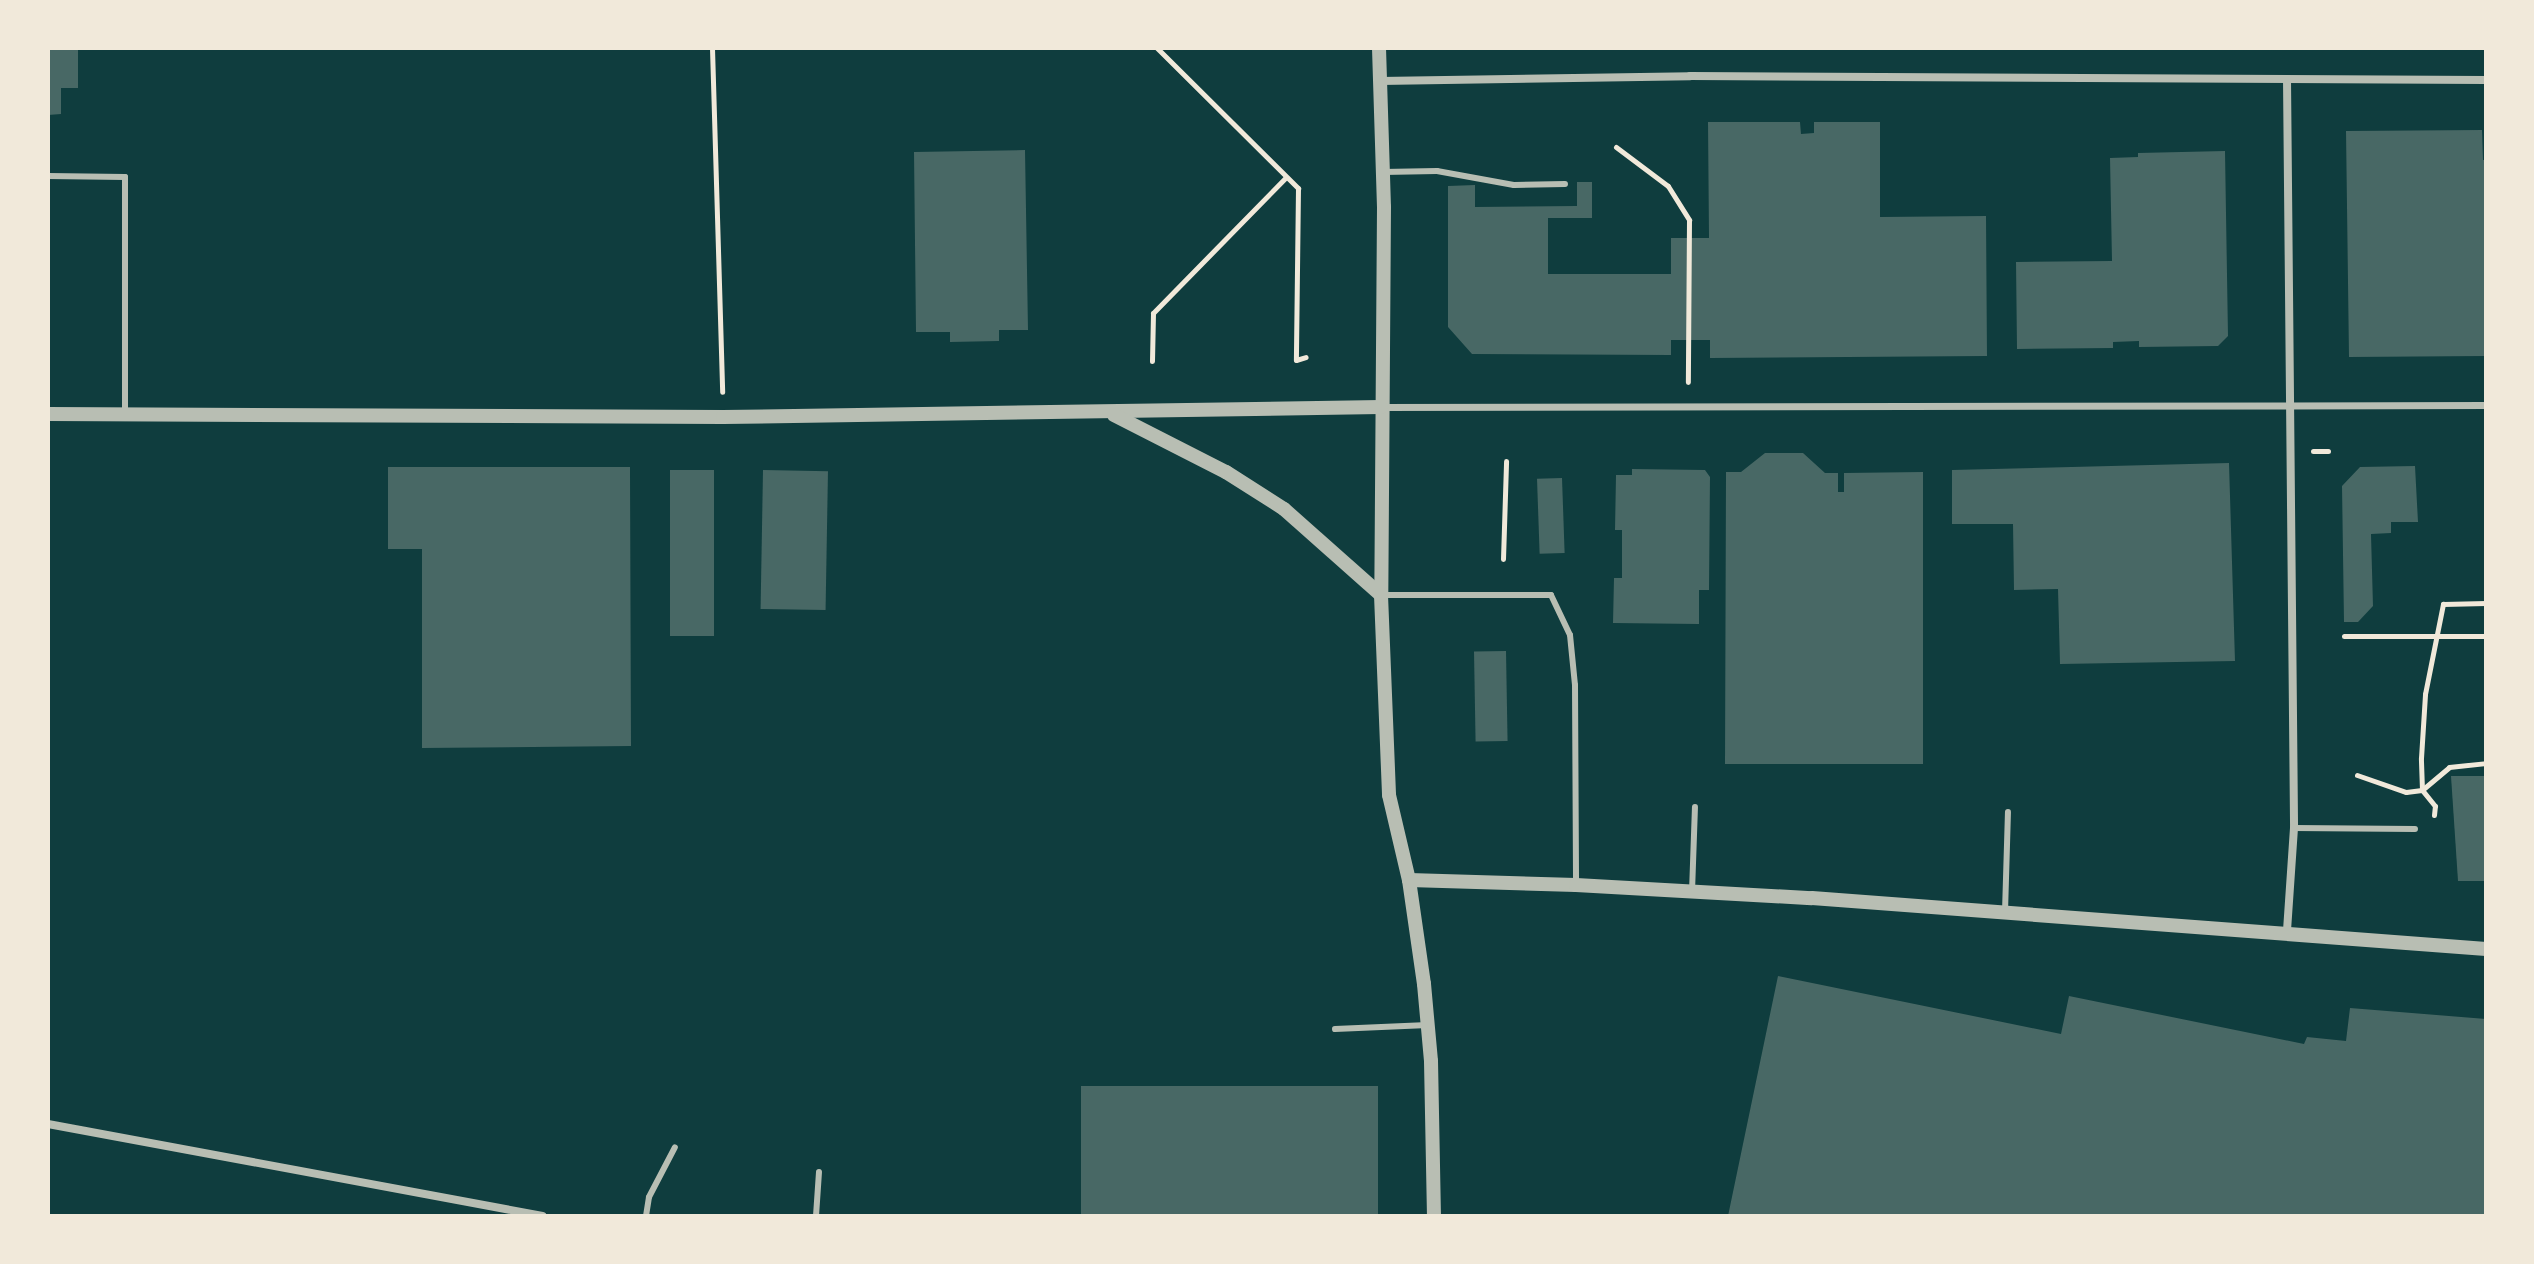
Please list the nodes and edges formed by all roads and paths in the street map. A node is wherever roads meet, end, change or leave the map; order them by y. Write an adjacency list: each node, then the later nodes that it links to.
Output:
1 (712, 48): 21 (path)
2 (1157, 48): 10 (path)
3 (1379, 48): 6 (street)
4 (2287, 79): 5 (street); 6 (street); 17 (street)
5 (2486, 80)
6 (1380, 81): 8 (street)
7 (1616, 147): 16 (path)
8 (1383, 172): 11 (lane); 15 (street)
9 (48, 176): 20 (lane)
10 (1286, 177): 12 (path); 13 (path)
11 (1565, 184)
12 (1306, 357)
13 (1152, 361)
14 (2486, 405): 17 (street)
15 (1381, 407): 16 (street); 18 (street); 24 (street)
16 (1688, 407): 17 (street)
17 (2290, 408): 35 (street)
18 (1110, 413): 21 (street); 24 (street)
19 (48, 414): 20 (street)
20 (125, 414): 21 (street)
21 (723, 417)
22 (1506, 461): 23 (path)
23 (1503, 559)
24 (1381, 595): 37 (street); 38 (lane)
25 (2486, 603): 28 (path)
26 (2344, 636): 28 (path)
27 (2486, 636): 28 (path)
28 (2436, 637): 31 (path)
29 (2486, 763): 31 (path)
30 (2357, 775): 31 (path)
31 (2422, 790): 34 (path)
32 (1695, 807): 39 (lane)
33 (2008, 812): 40 (lane)
34 (2418, 817)
35 (2294, 828): 36 (lane); 41 (street)
36 (2415, 829)
37 (1409, 880): 38 (street); 43 (street)
38 (1576, 885): 39 (street)
39 (1692, 892): 40 (street)
40 (2005, 912): 41 (street)
41 (2287, 932): 42 (street)
42 (2486, 949)
43 (1428, 1025): 44 (lane); 51 (street)
44 (1335, 1029)
45 (48, 1124): 48 (street)
46 (675, 1147): 49 (lane)
47 (819, 1172): 50 (lane)
48 (543, 1216)
49 (646, 1216)
50 (816, 1216)
51 (1434, 1216)

